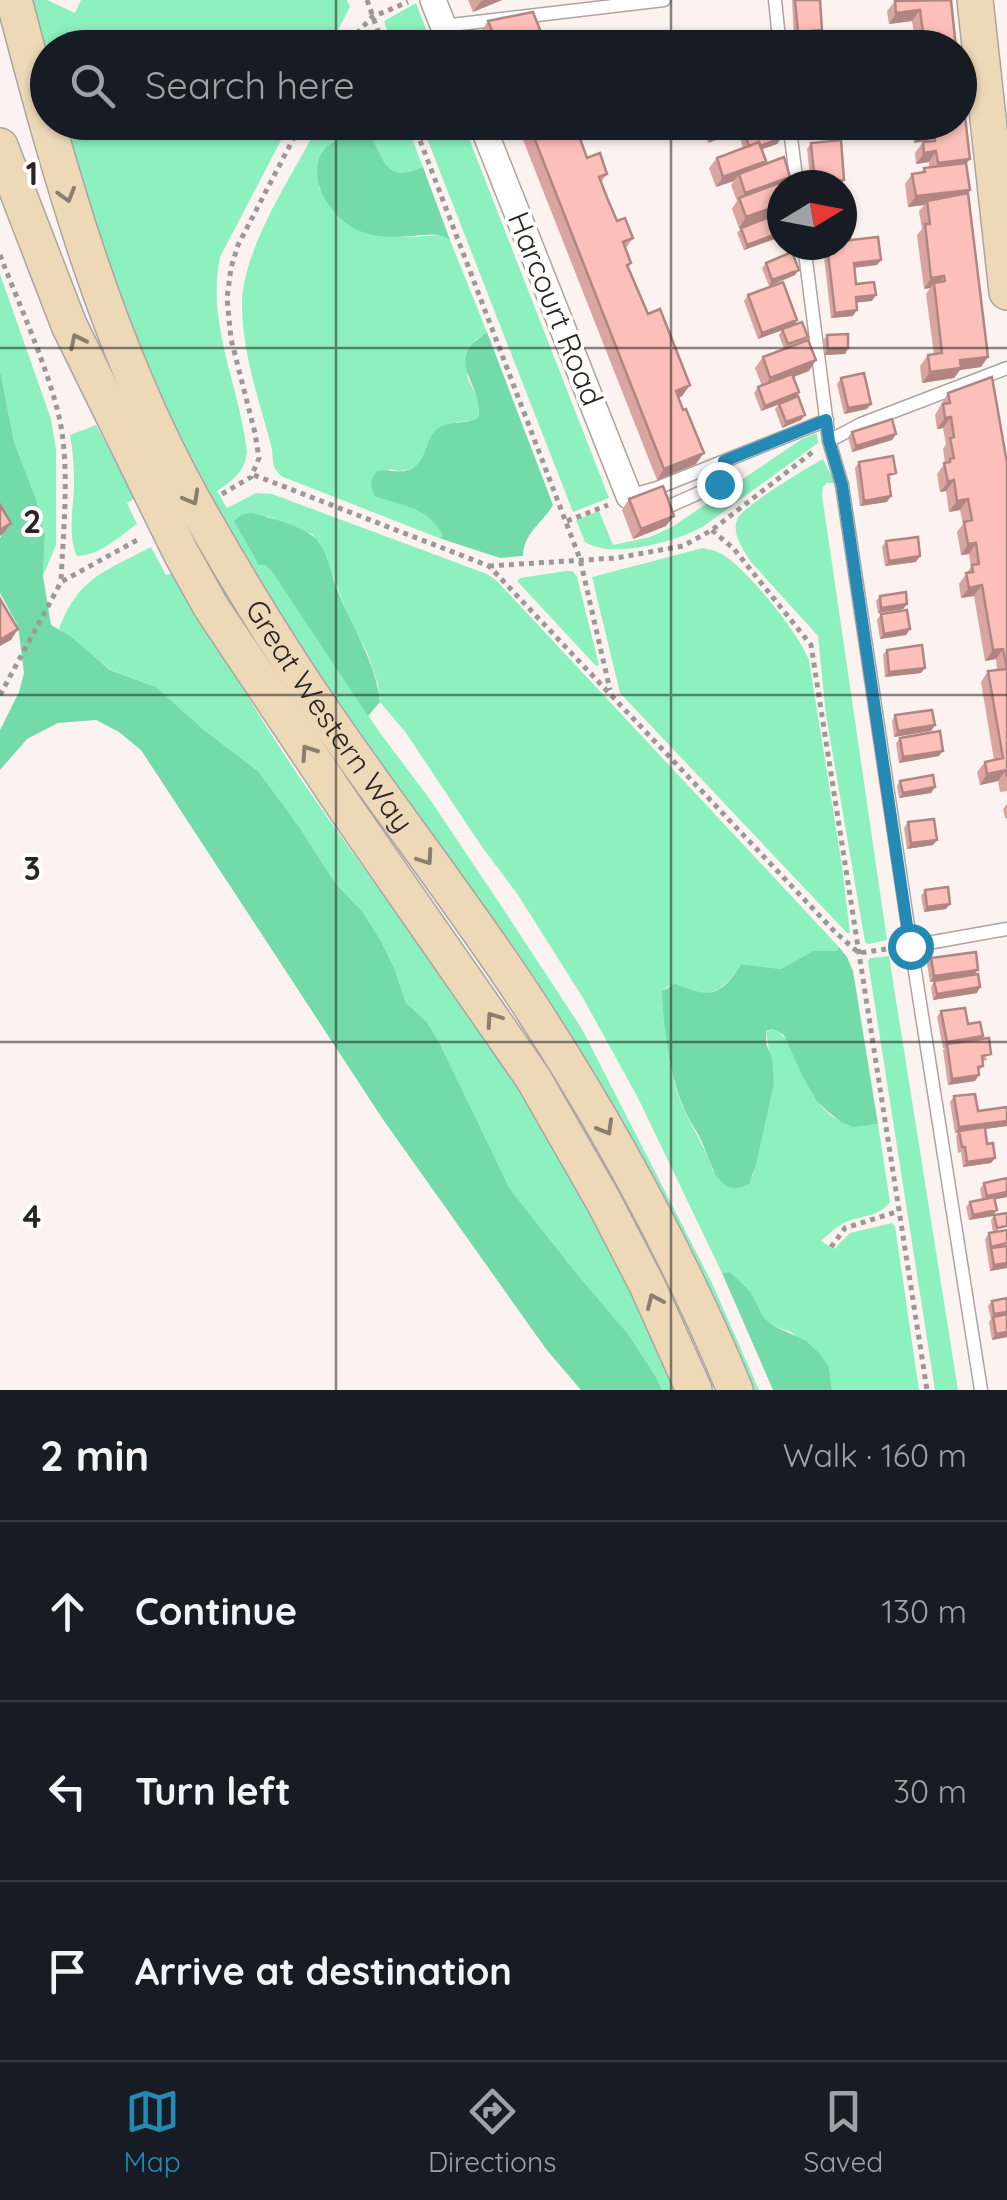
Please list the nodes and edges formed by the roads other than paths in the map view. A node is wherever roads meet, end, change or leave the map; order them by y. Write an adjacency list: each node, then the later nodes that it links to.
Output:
1 (14, 0): 9 (main road, Great Western Way, one-way to 9)
2 (433, 0): 6 (street)
3 (664, 0): 7 (lane)
4 (774, 0): 8 (lane)
5 (975, 0): 16 (main road)
6 (445, 30)
7 (489, 30)
8 (778, 30)
9 (30, 59)
10 (52, 140): 26 (main road, Great Western Way, one-way to 26)
11 (488, 140): 22 (street, Harcourt Road)
12 (791, 140): 14 (lane)
13 (0, 146): 25 (main road, Great Western Way, one-way to 13)
14 (795, 170)
15 (806, 260): 18 (lane)
16 (1007, 292)
17 (1007, 368): 19 (lane)
18 (826, 420): 19 (lane); 20 (lane)
19 (829, 441): 24 (lane)
20 (724, 461): 21 (lane); 21 (lane)
21 (657, 488): 22 (lane)
22 (629, 496)
23 (1007, 929): 24 (lane)
24 (910, 946): 27 (lane)
25 (694, 1390)
26 (735, 1390)
27 (981, 1390)

